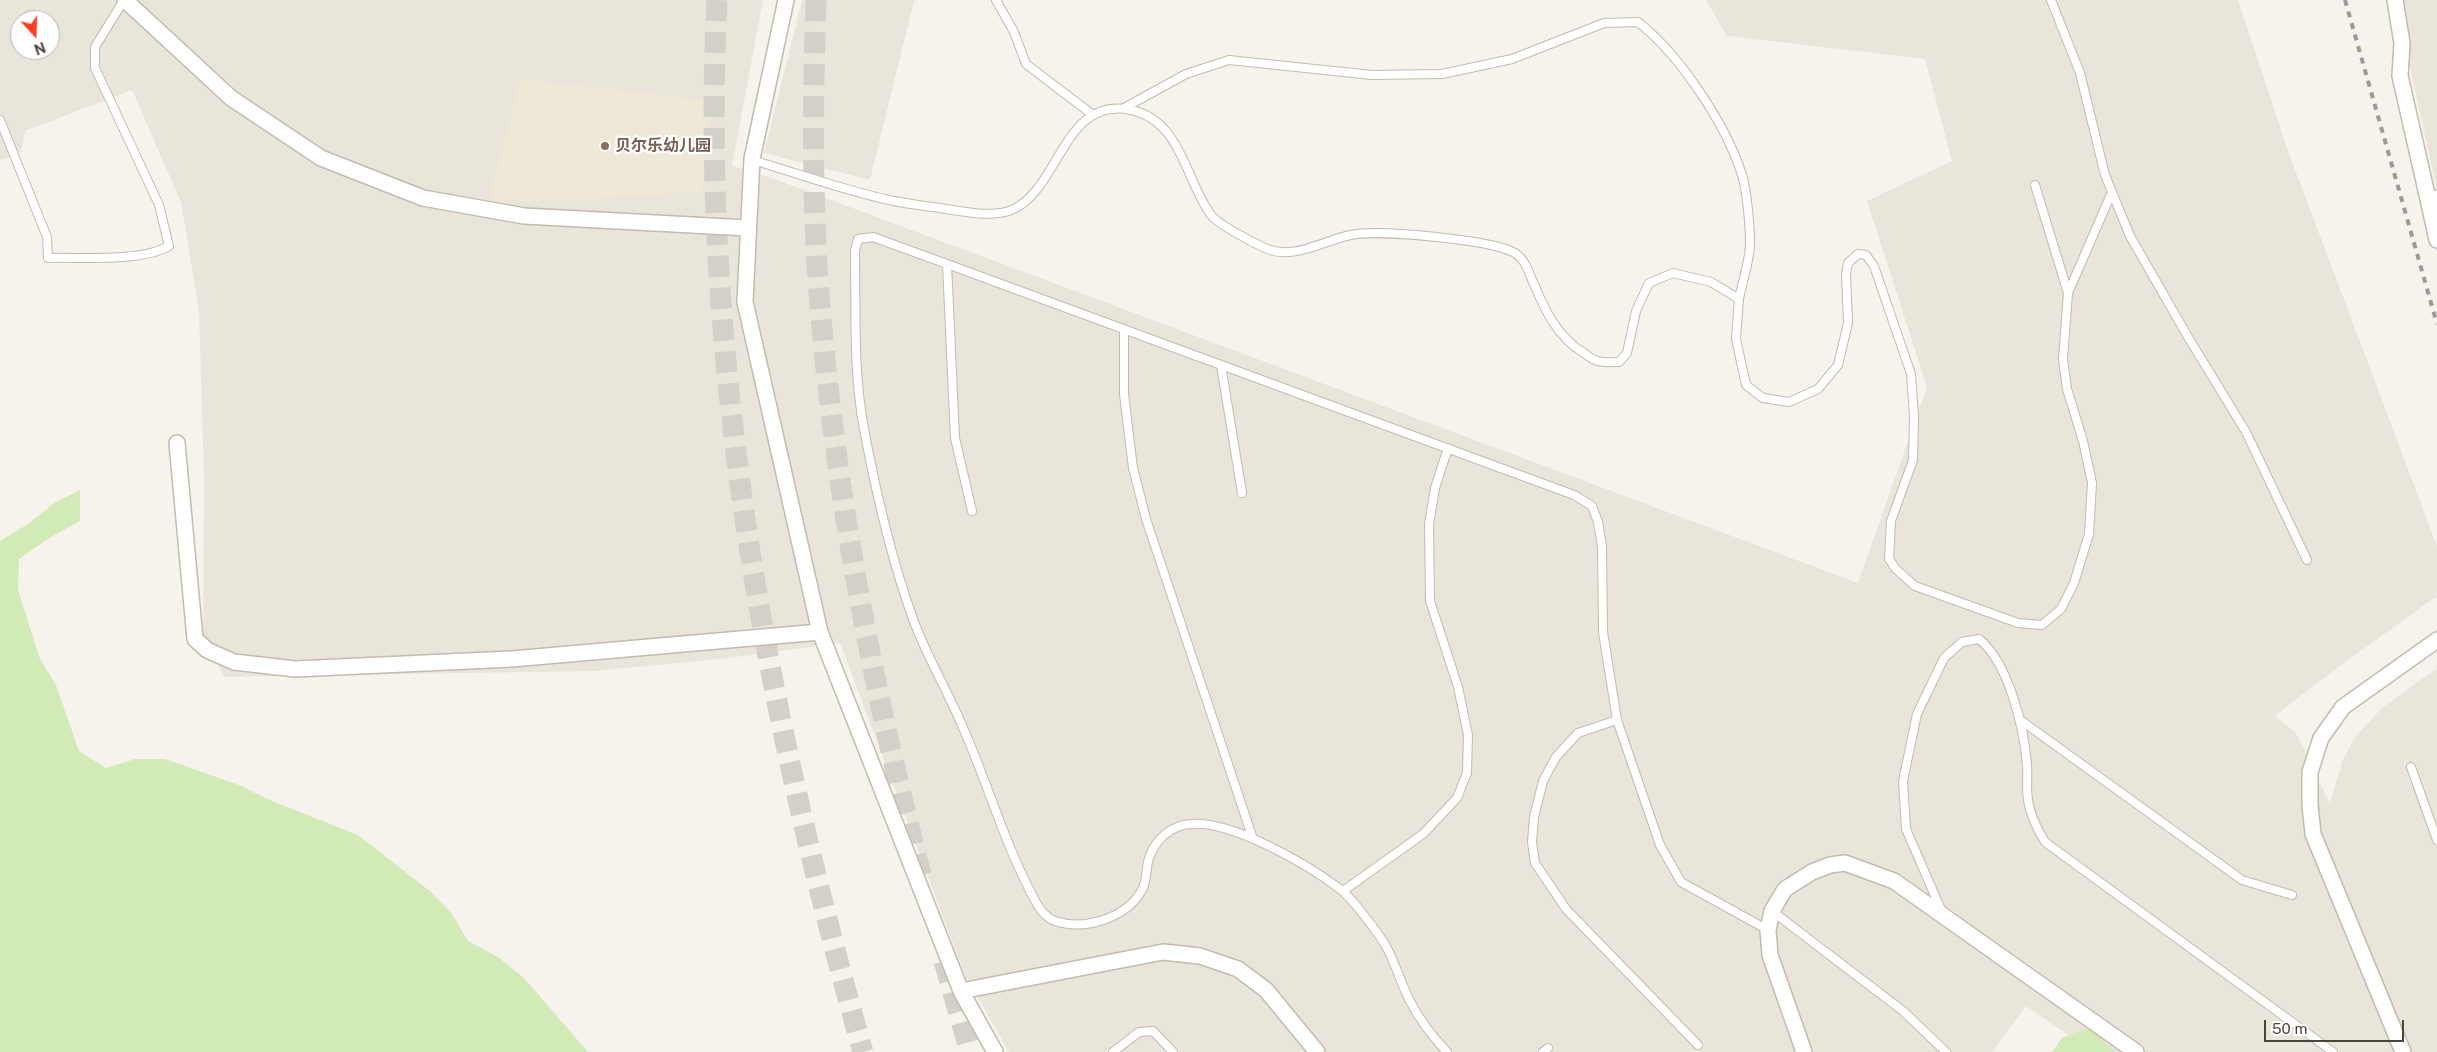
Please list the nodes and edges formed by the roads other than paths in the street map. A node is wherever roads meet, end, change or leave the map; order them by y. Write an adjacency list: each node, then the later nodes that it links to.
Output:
1 (125, 0): 8 (lane); 13 (street)
2 (786, 0): 9 (street)
3 (996, 0): 7 (lane)
4 (2052, 0): 11 (lane)
5 (2395, 0): 12 (street)
6 (1121, 110): 7 (lane); 17 (lane); 17 (lane)
7 (1093, 115): 9 (lane)
8 (0, 120)
9 (752, 160): 13 (street)
10 (2035, 185): 16 (lane)
11 (2112, 192): 16 (lane); 24 (lane)
12 (2432, 199): 14 (street)
13 (748, 228): 25 (street)
14 (2437, 240)
15 (947, 264): 18 (lane); 23 (lane); 30 (lane)
16 (2068, 293): 17 (lane)
17 (1739, 299)
18 (1124, 330): 19 (lane); 30 (lane)
19 (1222, 365): 21 (lane); 22 (lane)
20 (177, 443): 25 (street)
21 (1448, 448): 28 (lane); 32 (lane)
22 (1242, 493)
23 (972, 511)
24 (2307, 560)
25 (820, 632): 37 (street)
26 (2437, 640): 48 (street)
27 (2019, 719): 33 (lane); 35 (lane); 47 (lane)
28 (1617, 720): 36 (lane); 38 (lane)
29 (2411, 767): 31 (lane)
30 (1253, 839): 32 (lane)
31 (2437, 840)
32 (1343, 891): 43 (lane)
33 (2292, 896)
34 (1772, 911): 35 (street); 36 (street); 45 (lane)
35 (1944, 916): 46 (street)
36 (1768, 930): 44 (street)
37 (961, 991): 39 (street); 42 (street)
38 (1698, 1045)
39 (995, 1052)
40 (1113, 1052): 41 (lane)
41 (1173, 1052)
42 (1317, 1052)
43 (1447, 1052)
44 (1804, 1052)
45 (1946, 1052)
46 (2136, 1052)
47 (2333, 1052)
48 (2402, 1052)

